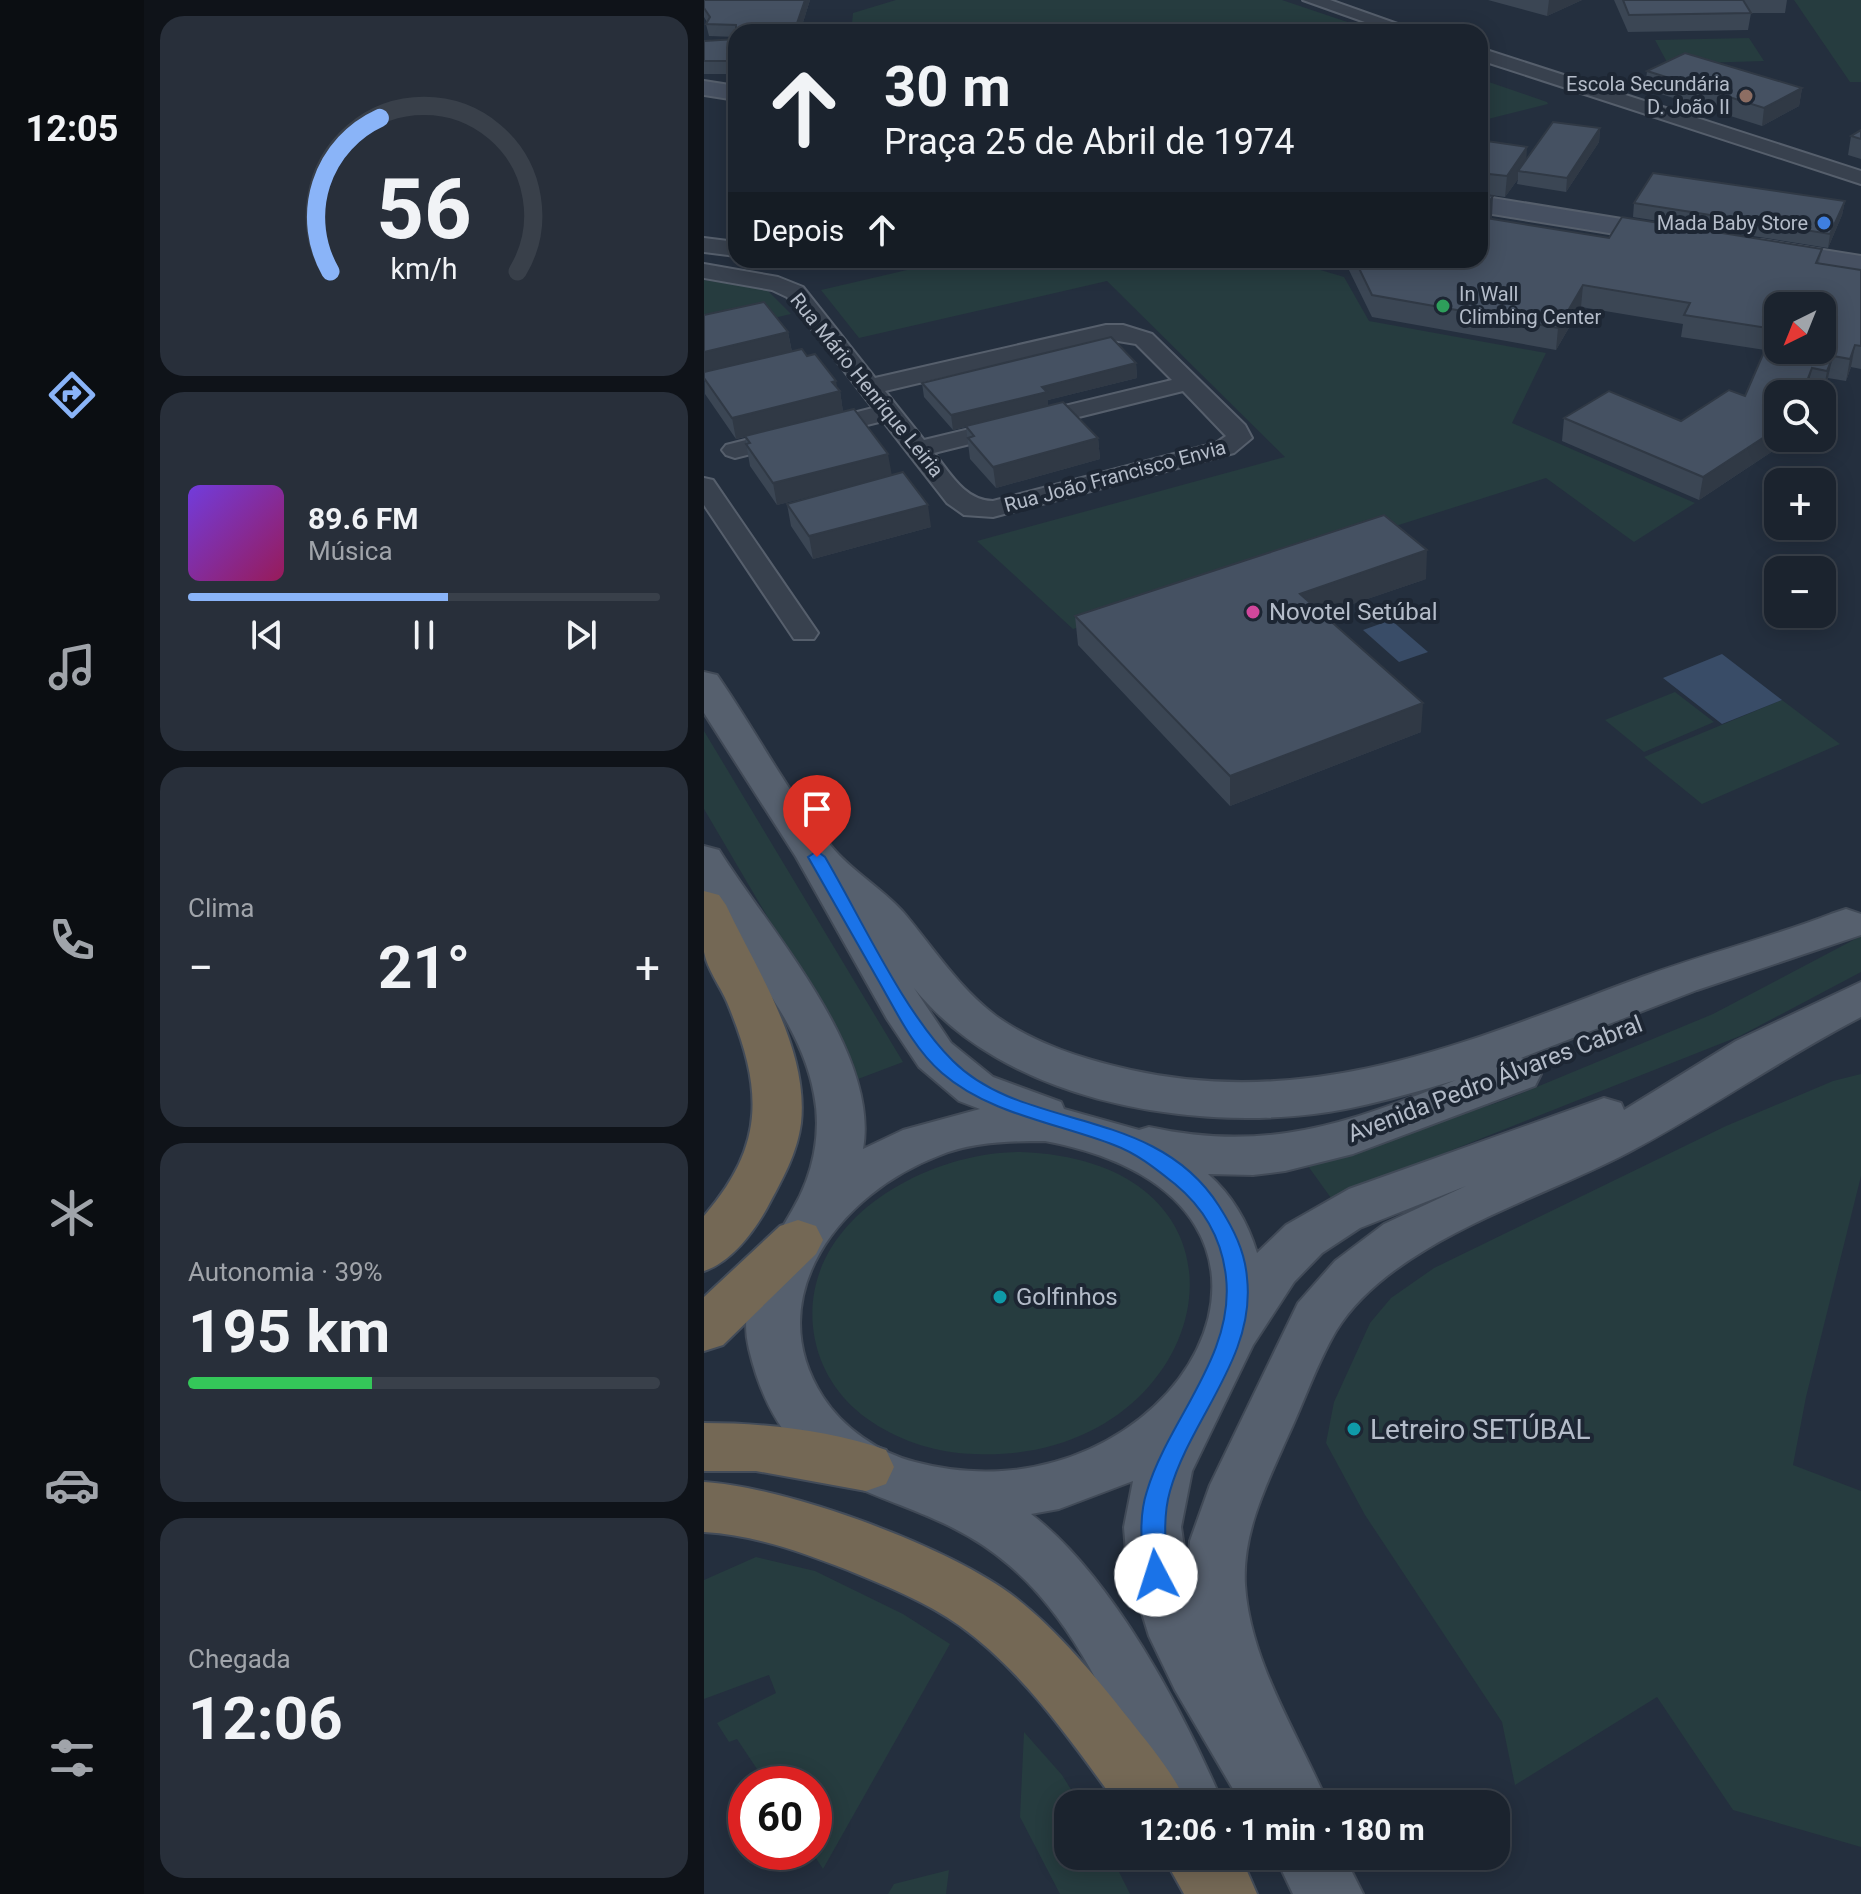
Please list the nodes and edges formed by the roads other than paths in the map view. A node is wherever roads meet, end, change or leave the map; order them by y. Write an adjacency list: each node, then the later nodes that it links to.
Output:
1 (1312, 0): 2 (street)
2 (1366, 17): 3 (street); 4 (street)
3 (1382, 24)
4 (1387, 24)
5 (1488, 59): 9 (street)
6 (1488, 74): 10 (street)
7 (705, 89): 8 (main road)
8 (728, 92)
9 (1861, 178)
10 (1861, 194)
11 (1488, 205): 12 (main road)
12 (1708, 241)
13 (704, 245): 15 (street)
14 (1738, 245): 16 (main road)
15 (728, 248)
16 (1861, 265)
17 (722, 268): 18 (street, Rua Mário Henrique Leiria)
18 (841, 352): 19 (street); 21 (street, Rua Mário Henrique Leiria)
19 (811, 359)
20 (1188, 383): 21 (street, Rua João Francisco Envia); 23 (street); 28 (street, Rua João Francisco Envia)
21 (870, 387): 22 (street, Rua Mário Henrique Leiria)
22 (888, 412): 23 (street, Rua Mário Henrique Leiria); 24 (street)
23 (918, 449): 25 (street, Rua Mário Henrique Leiria)
24 (735, 450)
25 (938, 475): 26 (street); 28 (street, Rua Mário Henrique Leiria)
26 (910, 482)
27 (704, 486): 29 (street)
28 (956, 497)
29 (804, 633)
30 (704, 683): 31 (main road)
31 (817, 857): 33 (main road); 36 (main road)
32 (705, 883): 37 (main road); 38 (highway)
33 (1853, 919): 36 (main road, Avenida Pedro Álvares Cabral)
34 (1861, 998): 35 (main road)
35 (1780, 1039): 40 (main road); 48 (main road)
36 (1100, 1133): 37 (main road); 40 (main road)
37 (804, 1231): 39 (highway); 42 (main road)
38 (704, 1251)
39 (704, 1330)
40 (1216, 1372): 43 (main road); 47 (main road)
41 (704, 1447): 42 (highway)
42 (866, 1467): 43 (main road)
43 (928, 1489): 46 (main road)
44 (704, 1507): 45 (highway)
45 (1144, 1790)
46 (1184, 1790)
47 (1268, 1790)
48 (1290, 1790)
49 (1206, 1870): 53 (highway)
50 (1227, 1870): 54 (main road)
51 (1317, 1870): 55 (main road)
52 (1324, 1870): 55 (main road)
53 (1224, 1894)
54 (1240, 1894)
55 (1333, 1894)

